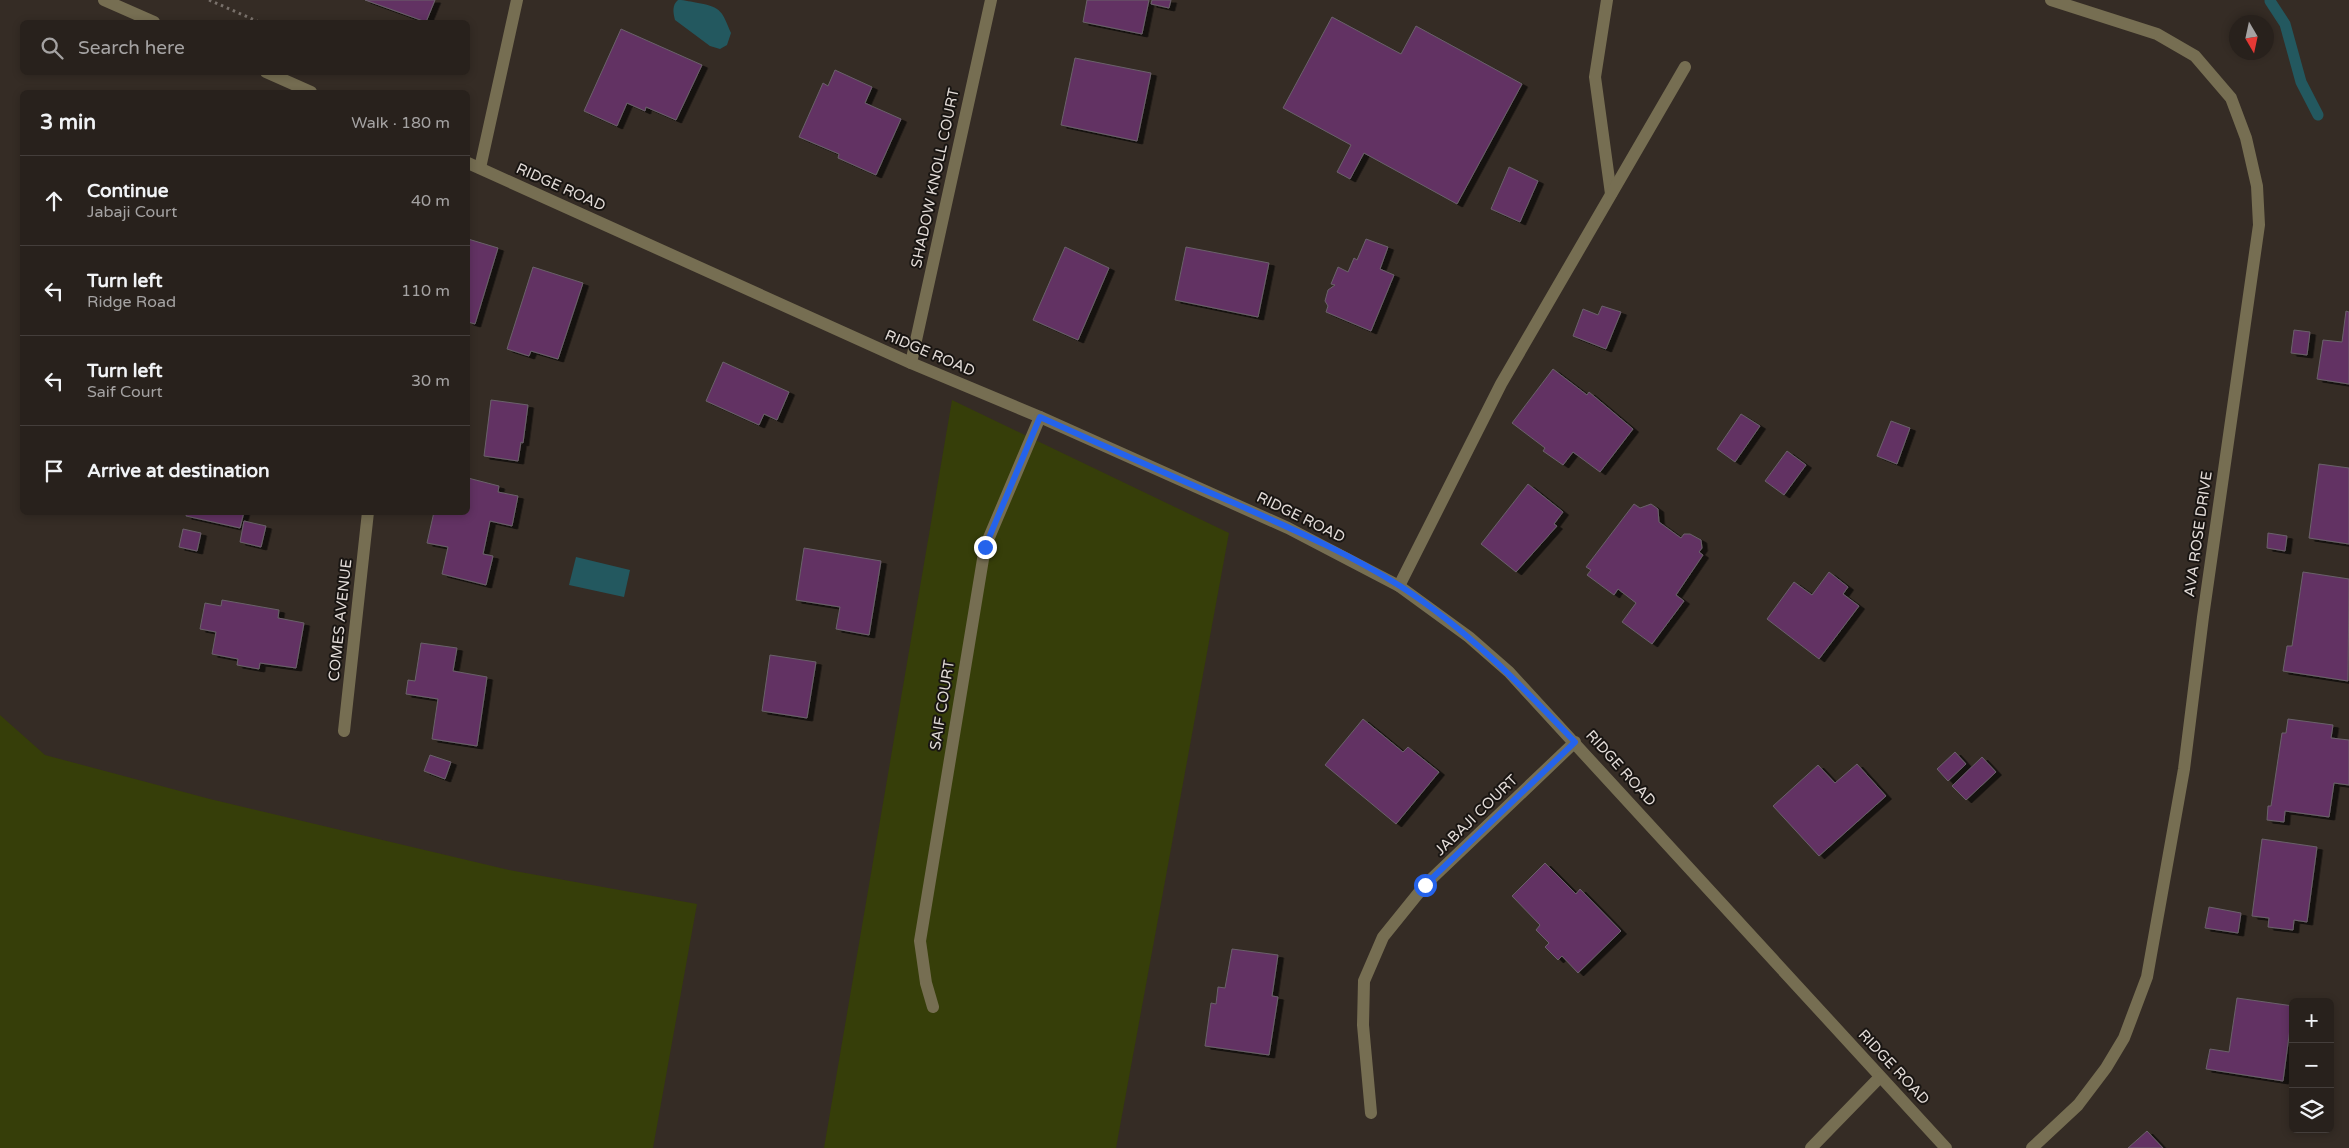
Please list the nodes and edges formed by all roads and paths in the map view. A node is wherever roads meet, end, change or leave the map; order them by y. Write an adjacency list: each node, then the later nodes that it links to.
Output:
1 (104, 0): 7 (street)
2 (208, 0): 8 (path)
3 (517, 0): 13 (street)
4 (991, 0): 15 (street, SHADOW KNOLL COURT)
5 (1607, 0): 14 (street)
6 (2051, 0): 26 (street, AVA ROSE DRIVE)
7 (149, 20)
8 (254, 20)
9 (1685, 67): 14 (street)
10 (273, 75): 11 (street)
11 (306, 90)
12 (470, 164): 13 (street, RIDGE ROAD)
13 (480, 168): 15 (street, RIDGE ROAD)
14 (1611, 194): 18 (street)
15 (911, 363): 16 (street, RIDGE ROAD)
16 (1040, 417): 18 (street, RIDGE ROAD); 21 (street, SAIF COURT)
17 (368, 515): 19 (street, COMES AVENUE)
18 (1399, 586): 20 (street, RIDGE ROAD)
19 (344, 731)
20 (1575, 742): 22 (street, RIDGE ROAD); 23 (street, JABAJI COURT)
21 (934, 1007)
22 (1880, 1077): 24 (street); 25 (street, RIDGE ROAD)
23 (1370, 1113)
24 (1812, 1148)
25 (1946, 1148)
26 (2032, 1148)

